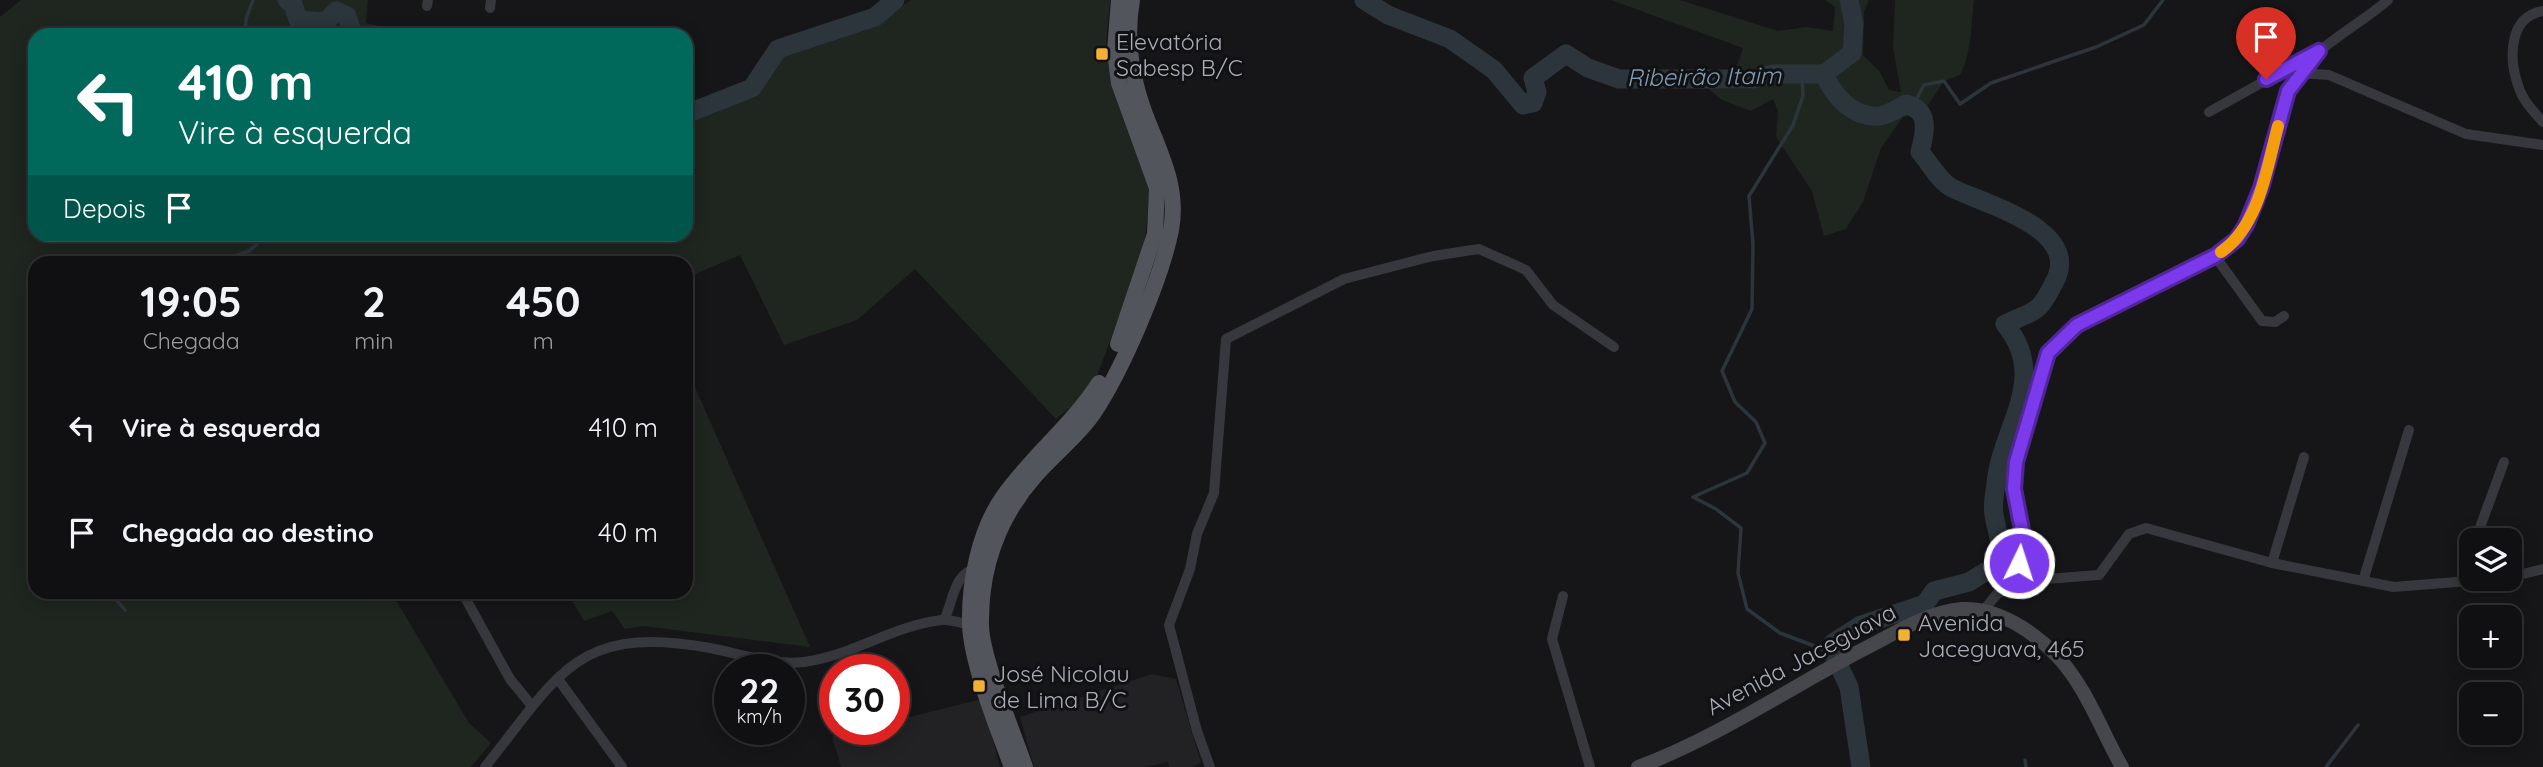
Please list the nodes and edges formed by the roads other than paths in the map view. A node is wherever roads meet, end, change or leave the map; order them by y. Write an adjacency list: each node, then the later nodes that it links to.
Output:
1 (1119, 0): 18 (main road)
2 (1132, 0): 18 (main road)
3 (2388, 0): 5 (street)
4 (2543, 11): 8 (street)
5 (2319, 51): 6 (street); 7 (street)
6 (2299, 73): 9 (street); 10 (street)
7 (2209, 112)
8 (2543, 122)
9 (2543, 145)
10 (2215, 256): 11 (street); 23 (street)
11 (2284, 316)
12 (1614, 347): 35 (street)
13 (2409, 430): 21 (street)
14 (2304, 457): 17 (street)
15 (2504, 462): 16 (street)
16 (2480, 528)
17 (2272, 563): 21 (street); 23 (street)
18 (982, 567): 27 (street); 28 (main road)
19 (2543, 569): 20 (street)
20 (2522, 574)
21 (2363, 581): 22 (street)
22 (2459, 582)
23 (1996, 594): 26 (street)
24 (1563, 596): 36 (street)
25 (465, 599): 30 (street)
26 (1984, 610): 37 (main road, Avenida Jaceguava); 38 (main road, Avenida Jaceguava)
27 (944, 620): 28 (street); 29 (street)
28 (976, 626): 33 (main road); 34 (main road)
29 (558, 679): 30 (street); 32 (street)
30 (532, 706): 31 (street)
31 (485, 767)
32 (622, 767)
33 (1012, 767)
34 (1025, 767)
35 (1210, 767)
36 (1590, 767)
37 (1638, 767)
38 (2122, 767)

